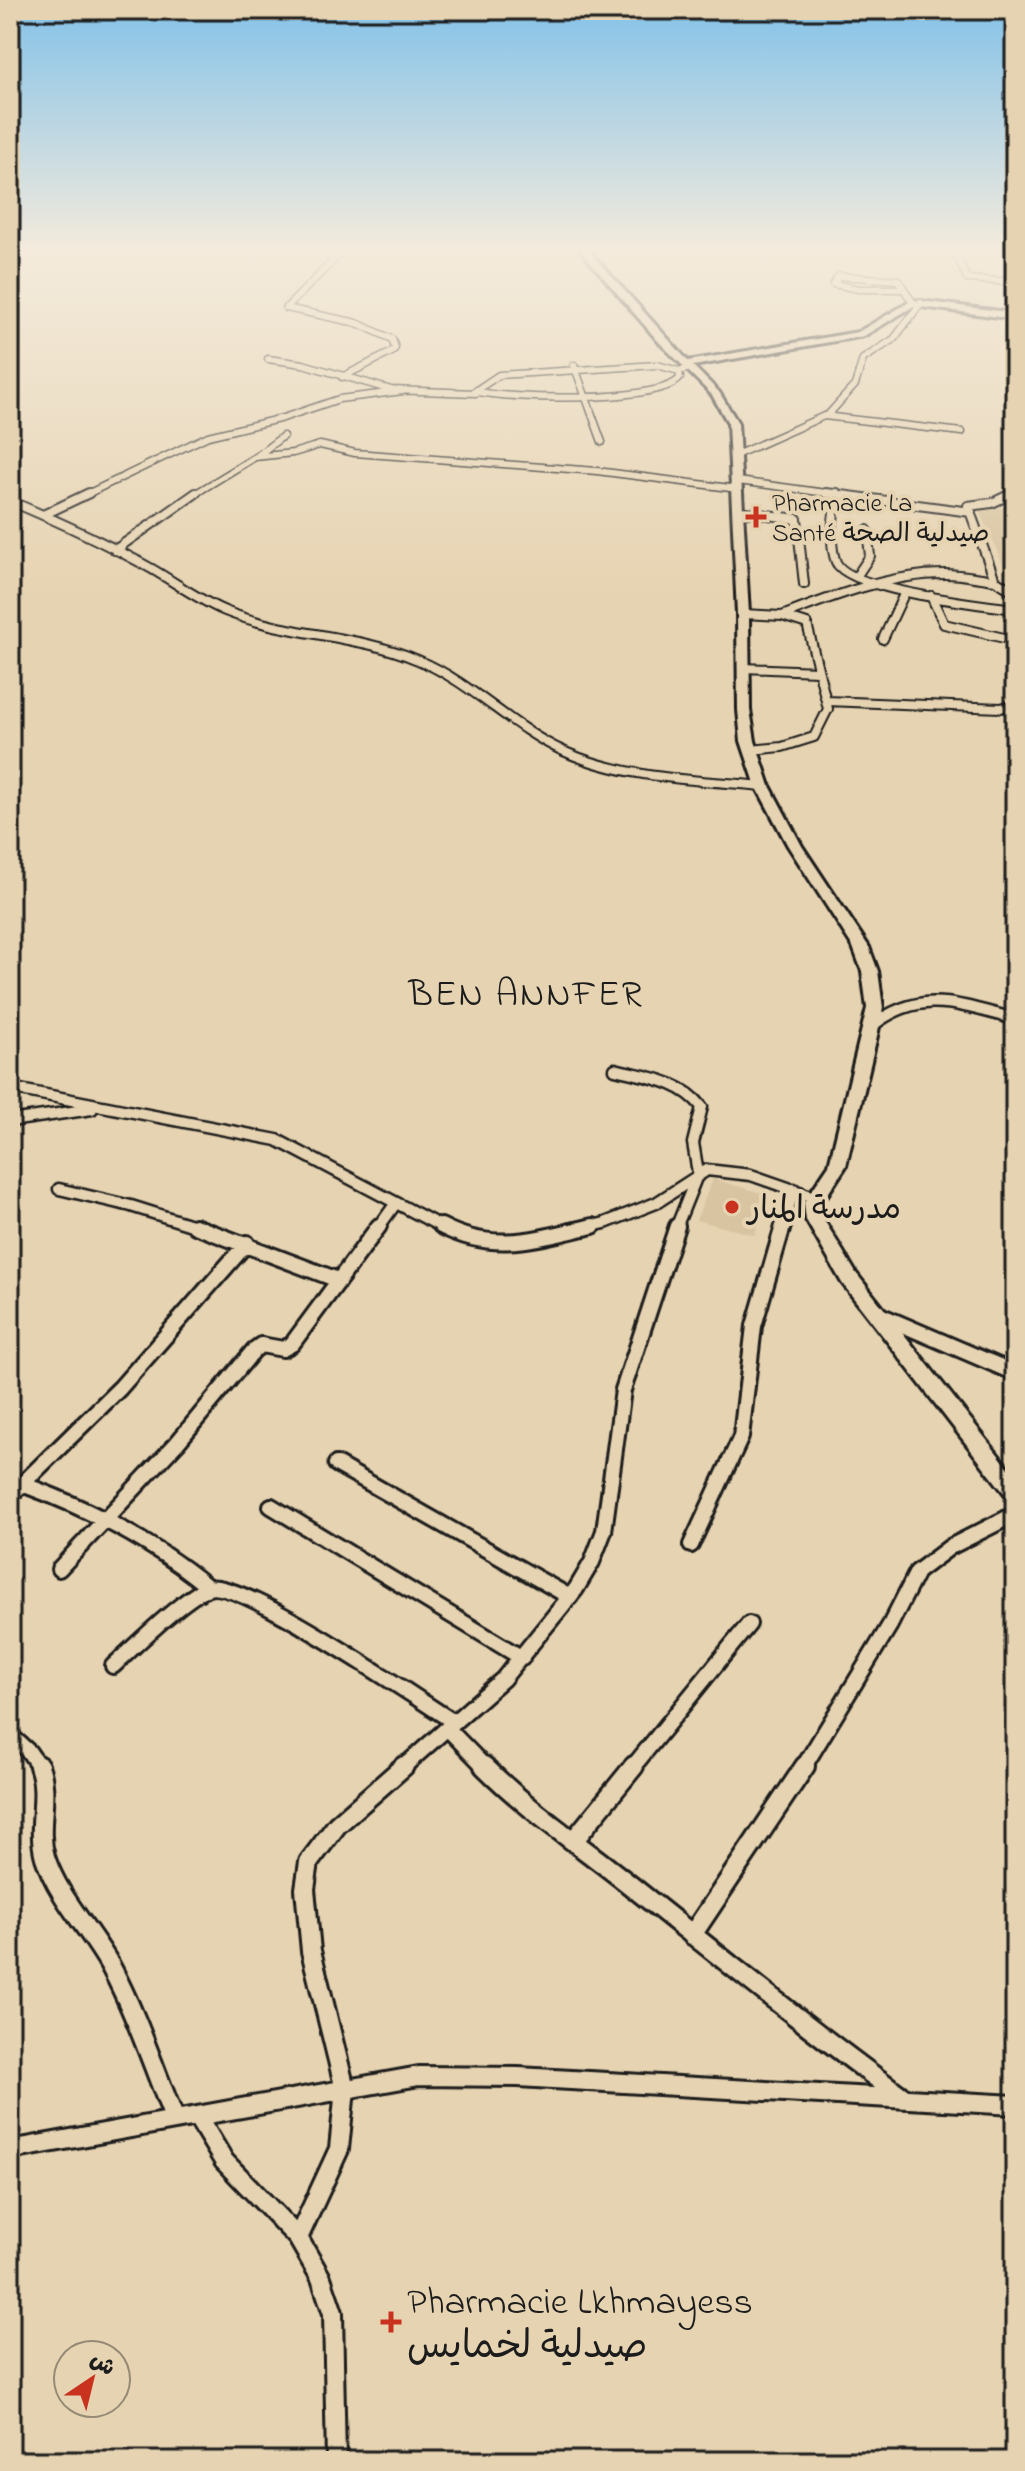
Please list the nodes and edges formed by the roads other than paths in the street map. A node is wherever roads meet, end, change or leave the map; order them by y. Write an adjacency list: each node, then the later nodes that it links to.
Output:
1 (307, 365): 10 (street)
2 (365, 365): 10 (street)
3 (652, 365): 8 (street)
4 (664, 365): 9 (street)
5 (683, 365): 9 (street)
6 (699, 365): 9 (street)
7 (861, 365): 14 (street)
8 (576, 368): 12 (street); 13 (street)
9 (685, 368): 13 (street); 18 (street)
10 (342, 377): 11 (street)
11 (403, 391): 12 (street); 26 (street)
12 (476, 393): 13 (street)
13 (586, 396): 17 (street)
14 (827, 416): 15 (street); 18 (street)
15 (962, 432)
16 (283, 436): 19 (street)
17 (602, 442)
18 (736, 455): 20 (street)
19 (257, 456): 20 (street); 28 (street)
20 (738, 485): 22 (street); 24 (street)
21 (1015, 492): 25 (street)
22 (837, 493): 25 (street); 29 (street)
23 (10, 501): 26 (street)
24 (738, 511): 31 (street); 37 (street)
25 (971, 512): 30 (street)
26 (43, 515): 28 (street)
27 (867, 530): 29 (street)
28 (115, 550): 48 (street)
29 (856, 577): 32 (street)
30 (995, 580): 32 (street); 34 (street)
31 (804, 584)
32 (880, 584): 33 (street); 38 (street)
33 (905, 592): 35 (street); 40 (street)
34 (1015, 592)
35 (931, 596): 36 (street); 39 (street)
36 (1015, 609)
37 (743, 614): 38 (street); 41 (street)
38 (782, 616): 42 (street)
39 (1004, 638)
40 (883, 639)
41 (744, 668): 42 (street); 47 (street)
42 (817, 671): 45 (street)
43 (1015, 686): 44 (street)
44 (1015, 694)
45 (827, 701): 46 (street); 47 (street)
46 (1015, 704)
47 (751, 750): 48 (street)
48 (763, 786): 50 (street)
49 (1015, 1019): 50 (street)
50 (871, 1027): 58 (street)
51 (615, 1069): 55 (street)
52 (10, 1088): 53 (street)
53 (103, 1107): 54 (street); 59 (street)
54 (10, 1121)
55 (698, 1173): 57 (street); 59 (street); 74 (street)
56 (59, 1189): 60 (street)
57 (794, 1189): 58 (street); 71 (street)
58 (814, 1197): 62 (street)
59 (396, 1203): 61 (street)
60 (247, 1243): 61 (street); 65 (street)
61 (338, 1280): 70 (street)
62 (875, 1313): 63 (street); 66 (street)
63 (1015, 1373)
64 (336, 1464): 74 (street)
65 (22, 1484): 67 (street); 70 (street)
66 (1015, 1492)
67 (10, 1496)
68 (271, 1506): 76 (street)
69 (1015, 1514): 81 (street)
70 (106, 1520): 72 (street); 73 (street)
71 (691, 1545)
72 (59, 1569)
73 (209, 1588): 77 (street); 78 (street)
74 (570, 1597): 76 (street)
75 (749, 1624): 80 (street)
76 (522, 1658): 78 (street)
77 (113, 1666)
78 (450, 1725): 80 (street); 82 (street)
79 (10, 1735): 86 (street)
80 (574, 1840): 81 (street)
81 (692, 1935): 83 (street)
82 (345, 2089): 83 (street); 85 (street); 88 (street)
83 (906, 2099): 84 (street)
84 (1015, 2105)
85 (197, 2116): 86 (street); 88 (street)
86 (175, 2120): 87 (street)
87 (10, 2150)
88 (298, 2238): 89 (street)
89 (336, 2461)

